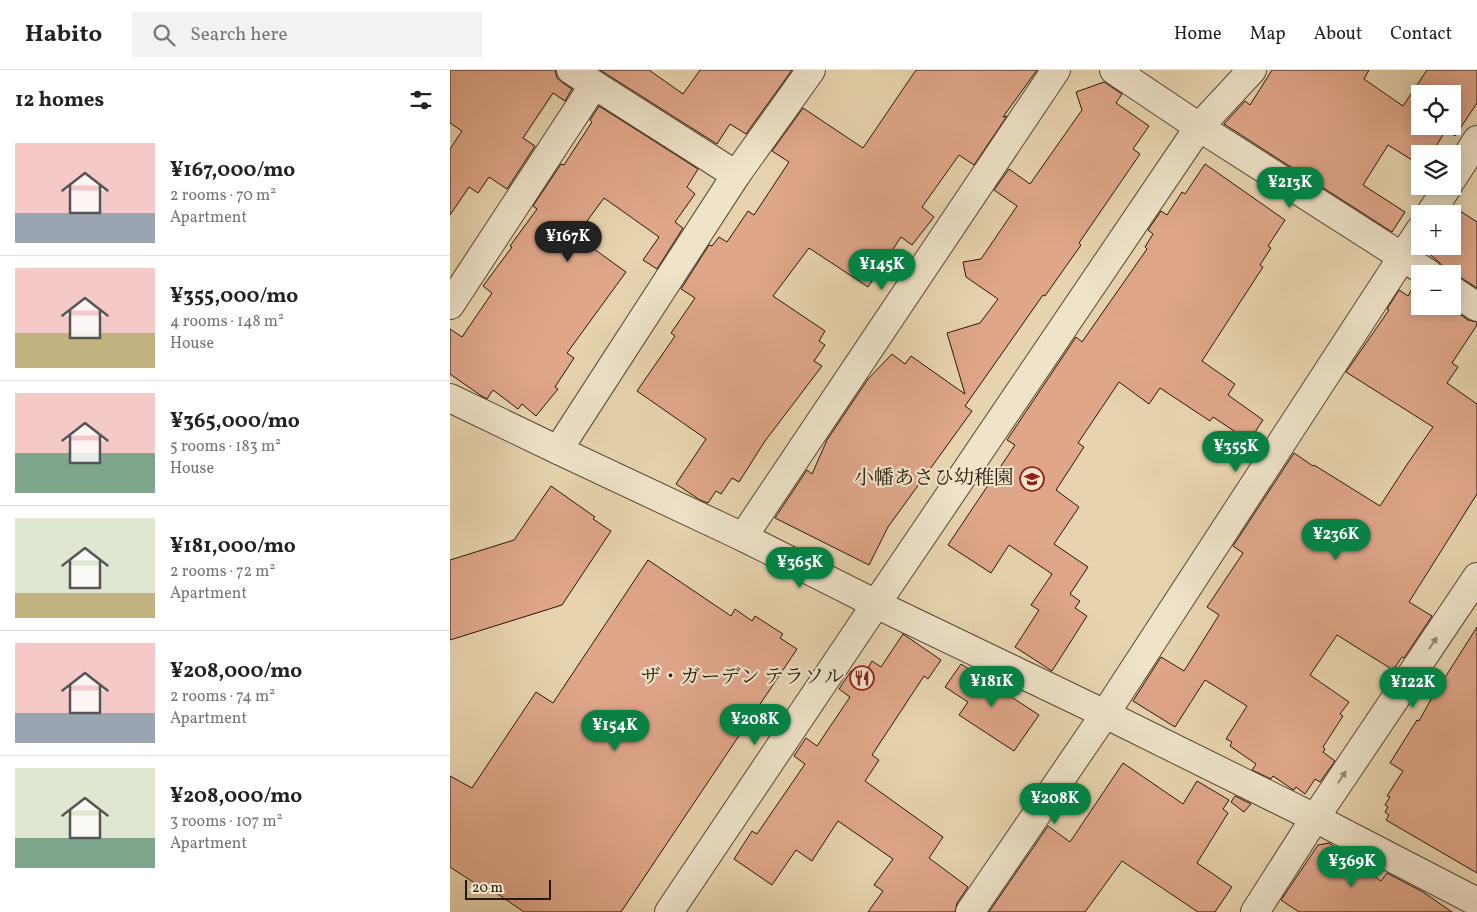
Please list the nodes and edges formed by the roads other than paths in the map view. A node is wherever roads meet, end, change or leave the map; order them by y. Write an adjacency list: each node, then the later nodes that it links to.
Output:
1 (571, 70): 6 (street)
2 (811, 70): 10 (street)
3 (1056, 70): 19 (street)
4 (1114, 70): 7 (street)
5 (1252, 70): 7 (street)
6 (594, 85): 10 (street); 15 (street)
7 (1199, 126): 12 (street); 21 (street)
8 (1477, 140): 9 (street)
9 (1461, 165)
10 (736, 175): 18 (street)
11 (1411, 244): 12 (street)
12 (1403, 256): 13 (street); 22 (street)
13 (1416, 265)
14 (1461, 296): 16 (street)
15 (450, 305)
16 (1477, 307)
17 (450, 398): 18 (street)
18 (558, 450): 19 (street)
19 (742, 537): 21 (street)
20 (1477, 577): 23 (street, one-way to 20)
21 (876, 604): 22 (street); 25 (street)
22 (1105, 714): 23 (street); 26 (street)
23 (1315, 818): 24 (street); 27 (street)
24 (1477, 902)
25 (669, 912)
26 (970, 912)
27 (1255, 912)

